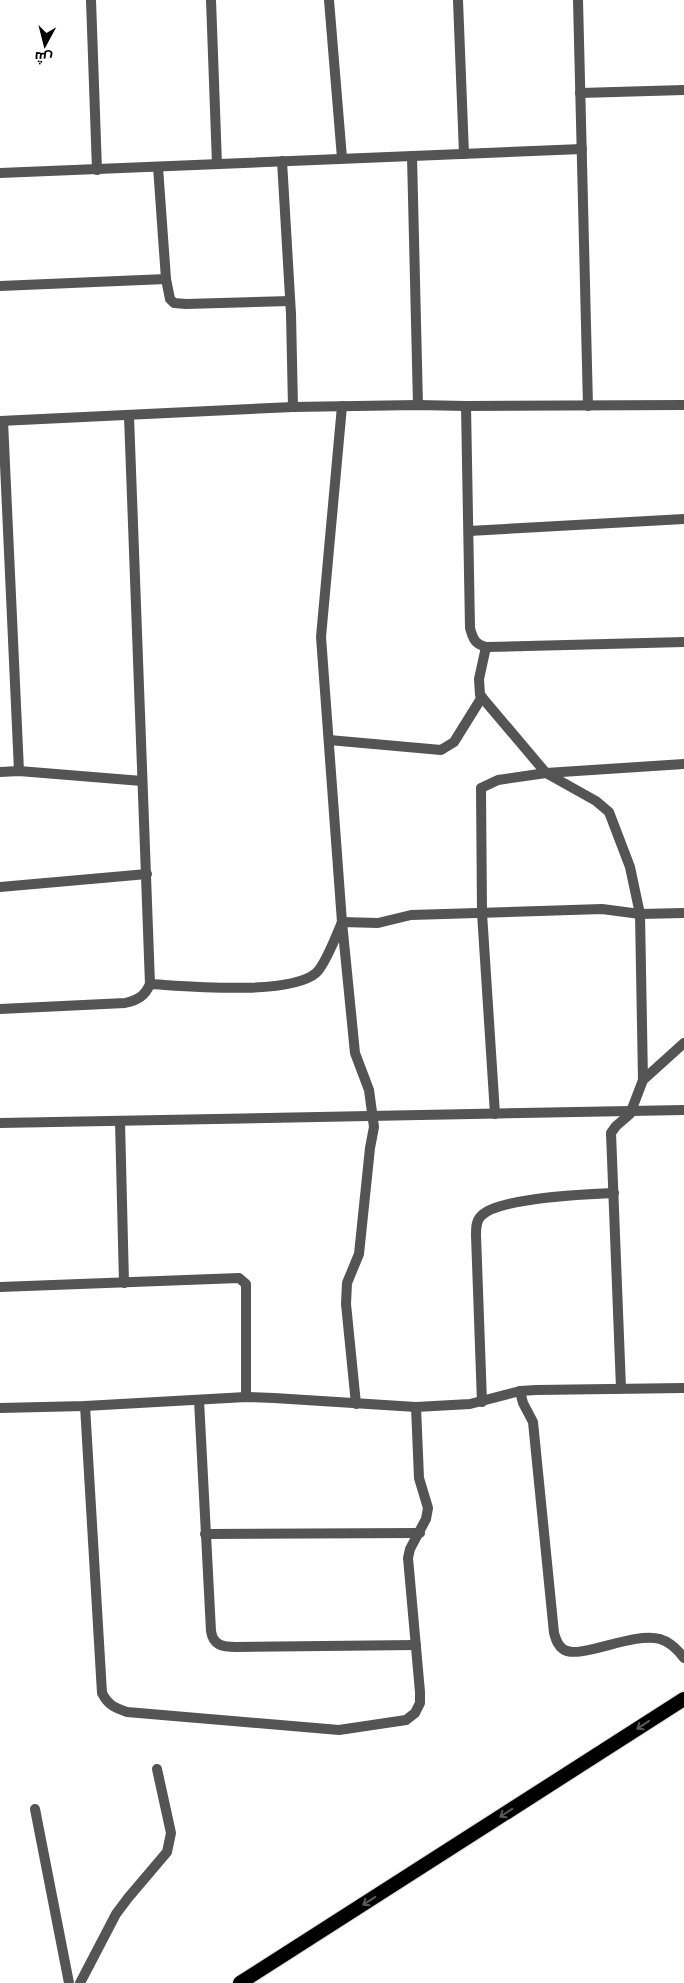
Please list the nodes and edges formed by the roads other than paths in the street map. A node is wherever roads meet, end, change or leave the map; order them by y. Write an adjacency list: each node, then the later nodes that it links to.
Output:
1 (91, 0): 15 (street)
2 (211, 0): 13 (street)
3 (329, 0): 11 (street)
4 (458, 0): 9 (street)
5 (578, 0): 7 (street)
6 (684, 90): 7 (street)
7 (580, 93): 8 (street)
8 (582, 148): 9 (street); 24 (street)
9 (464, 154): 10 (street)
10 (412, 156): 11 (street); 20 (street)
11 (342, 158): 12 (street)
12 (282, 161): 13 (street); 19 (street)
13 (217, 164): 14 (street)
14 (158, 166): 15 (street); 17 (street)
15 (98, 170): 16 (street)
16 (0, 173)
17 (166, 279): 18 (street); 19 (street)
18 (0, 286)
19 (290, 301): 25 (street)
20 (418, 405): 22 (street); 23 (street)
21 (684, 405): 24 (street)
22 (342, 406): 25 (street); 33 (street)
23 (466, 406): 24 (street); 29 (street)
24 (588, 406)
25 (293, 407): 26 (street)
26 (129, 416): 27 (street); 38 (street)
27 (2, 421): 35 (street)
28 (684, 520): 29 (street)
29 (469, 531): 31 (street)
30 (684, 642): 31 (street)
31 (486, 647): 32 (street)
32 (482, 697): 33 (street); 37 (street)
33 (329, 740): 44 (street)
34 (684, 764): 37 (street)
35 (19, 771): 36 (street); 38 (street)
36 (0, 772)
37 (546, 773): 41 (street); 43 (street)
38 (142, 781): 39 (street)
39 (147, 874): 40 (street); 45 (street)
40 (0, 887)
41 (482, 913): 43 (street); 44 (street); 51 (street)
42 (684, 913): 43 (street)
43 (640, 914): 48 (street)
44 (342, 922): 45 (street); 52 (street)
45 (150, 984): 46 (street)
46 (0, 1009)
47 (684, 1043): 48 (street)
48 (642, 1080): 49 (street)
49 (633, 1110): 50 (street); 51 (street); 55 (street)
50 (684, 1110)
51 (495, 1114): 52 (street)
52 (373, 1117): 53 (street); 64 (street)
53 (120, 1121): 54 (street); 56 (street)
54 (0, 1123)
55 (614, 1193): 58 (street); 63 (street)
56 (124, 1282): 57 (street); 61 (street)
57 (0, 1287)
58 (621, 1388): 59 (street); 60 (street)
59 (684, 1388)
60 (520, 1391): 63 (street); 71 (street)
61 (246, 1397): 62 (street); 64 (street)
62 (199, 1400): 65 (street); 69 (street)
63 (482, 1402): 66 (street)
64 (356, 1404): 66 (street)
65 (85, 1406): 67 (street); 70 (street)
66 (416, 1407): 68 (street)
67 (0, 1408)
68 (420, 1533): 69 (street); 70 (street)
69 (205, 1534): 70 (street)
70 (416, 1645)
71 (684, 1658)
72 (684, 1699): 77 (highway, one-way to 77)
73 (157, 1769): 76 (street)
74 (35, 1809): 75 (street)
75 (69, 1983)
76 (80, 1983)
77 (240, 1983)

